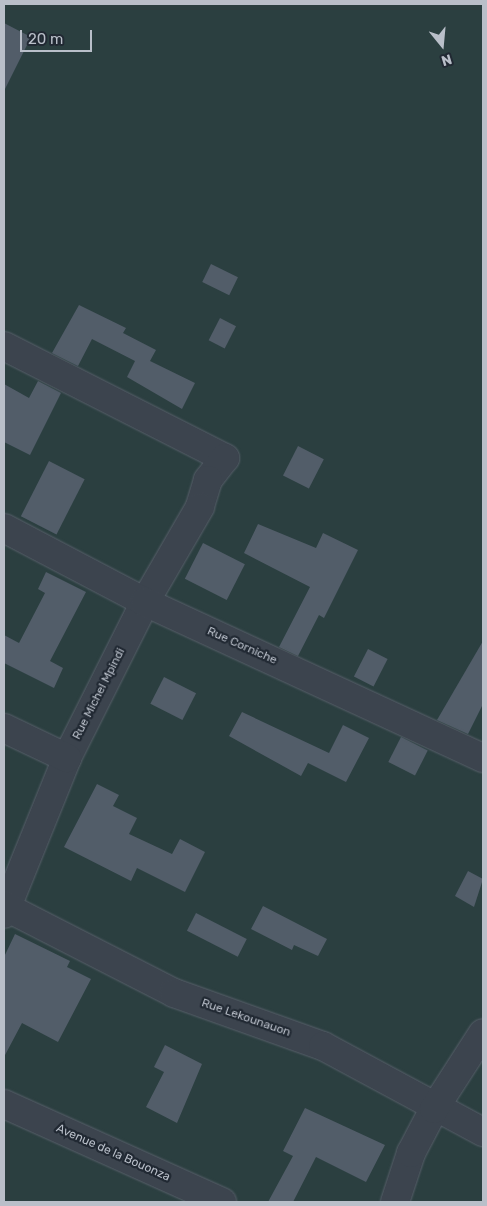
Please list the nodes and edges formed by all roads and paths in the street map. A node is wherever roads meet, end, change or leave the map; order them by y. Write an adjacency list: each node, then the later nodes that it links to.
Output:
1 (4, 346): 3 (street, Rue Michel Mpindi)
2 (4, 528): 3 (street, Rue Corniche)
3 (145, 602): 5 (street, Rue Michel Mpindi); 6 (street, Rue Corniche)
4 (4, 728): 5 (street)
5 (67, 758): 7 (street, Rue Michel Mpindi)
6 (483, 758)
7 (4, 910): 10 (street, Rue Lekounauon)
8 (483, 1034): 10 (street)
9 (4, 1104): 12 (street, Avenue de la Bouonza)
10 (434, 1109): 11 (street, Rue Lekounauon); 13 (street)
11 (483, 1132)
12 (222, 1202)
13 (395, 1202)

